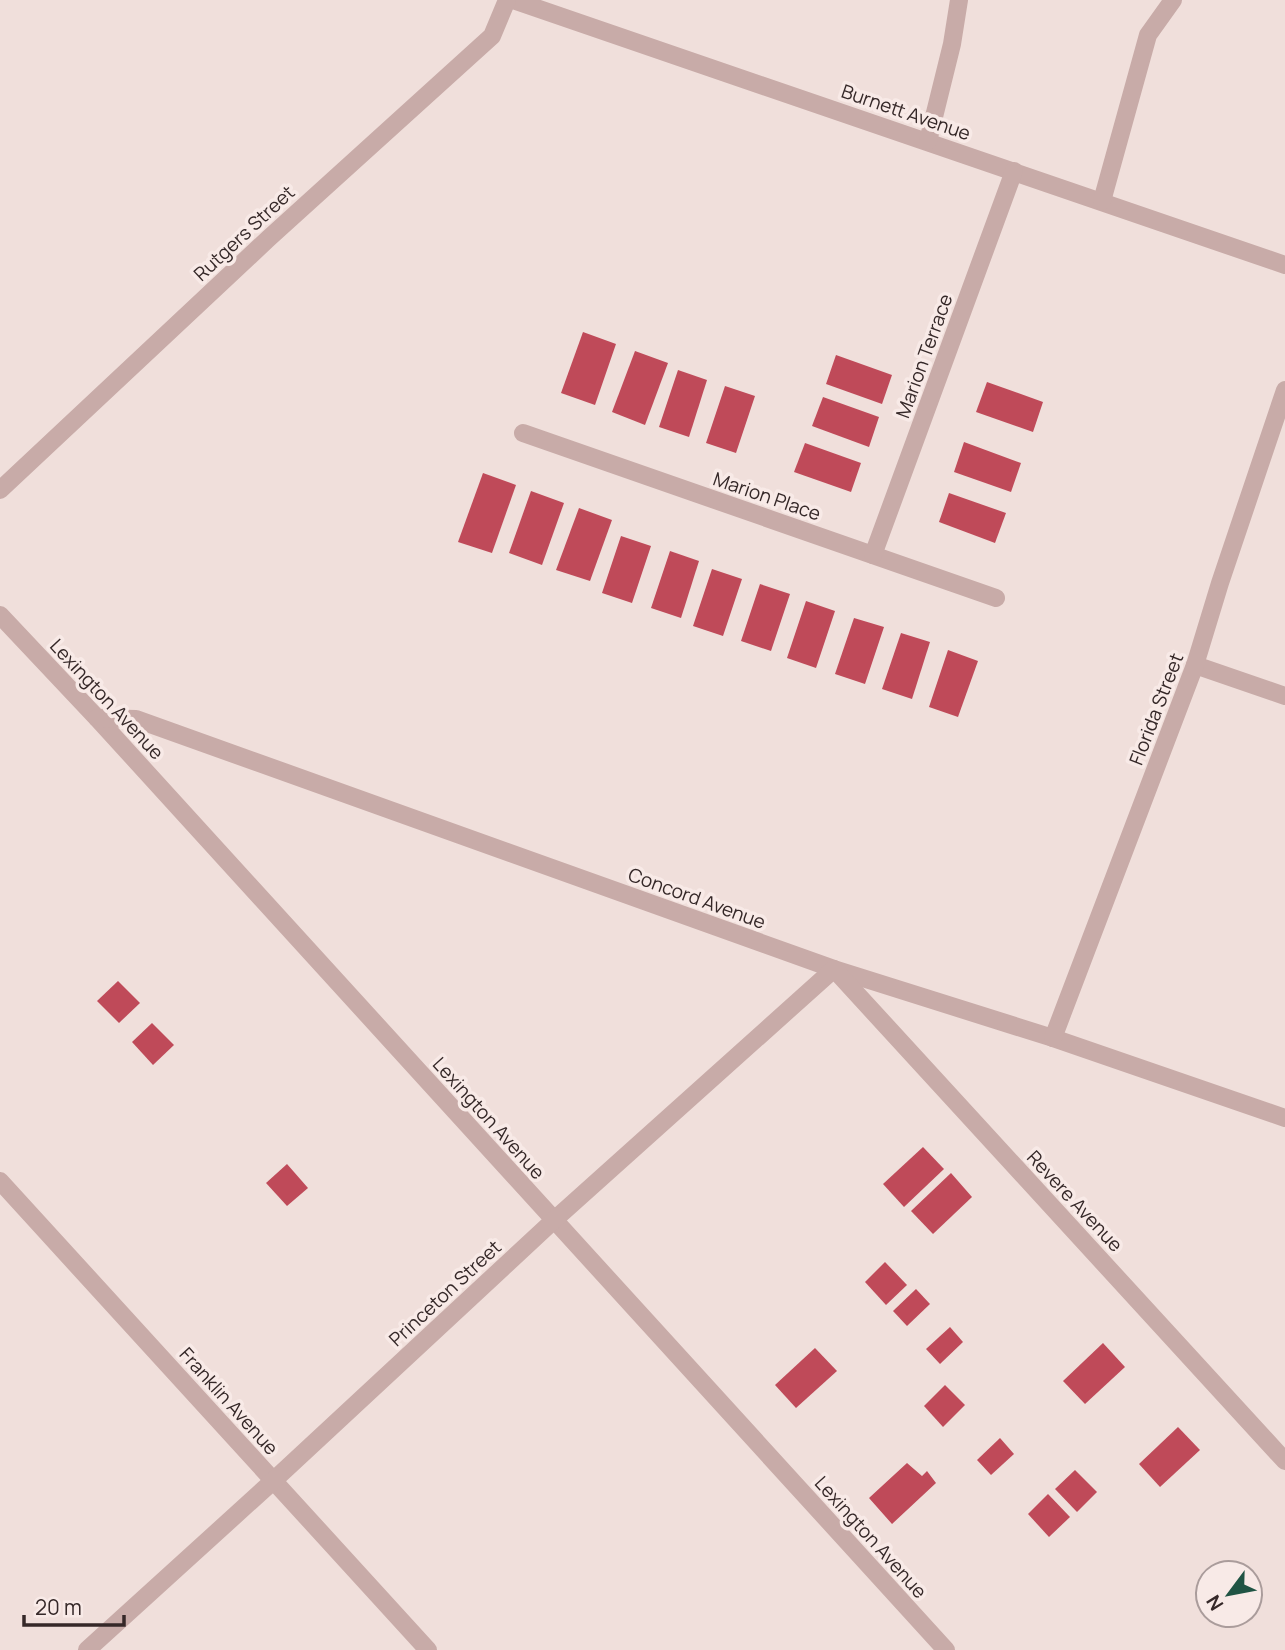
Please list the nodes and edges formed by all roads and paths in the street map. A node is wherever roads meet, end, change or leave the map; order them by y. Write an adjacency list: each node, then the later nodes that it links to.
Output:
1 (507, 0): 11 (street, Rutgers Street)
2 (513, 0): 5 (street, Burnett Avenue)
3 (959, 0): 5 (street)
4 (1172, 0): 7 (street)
5 (928, 141): 6 (street, Burnett Avenue)
6 (1014, 172): 7 (street, Burnett Avenue); 12 (street, Marion Terrace)
7 (1102, 201): 8 (street, Burnett Avenue)
8 (1285, 265)
9 (1285, 390): 15 (street, Florida Street)
10 (523, 433): 12 (street, Marion Place)
11 (0, 491)
12 (873, 555): 13 (street, Marion Place)
13 (996, 598)
14 (0, 615): 17 (street, Lexington Avenue)
15 (1195, 665): 16 (street); 19 (street, Florida Street)
16 (1285, 696)
17 (97, 718): 18 (street, Concord Avenue); 22 (street, Lexington Avenue)
18 (834, 970): 19 (street, Concord Avenue); 22 (street, Princeton Street); 23 (street, Revere Avenue)
19 (1053, 1038): 20 (street, Concord Avenue)
20 (1285, 1118)
21 (0, 1181): 24 (street, Franklin Avenue)
22 (553, 1221): 24 (street, Princeton Street); 27 (street, Lexington Avenue)
23 (1285, 1461)
24 (273, 1481): 25 (street, Princeton Street); 26 (street, Franklin Avenue)
25 (87, 1650)
26 (428, 1650)
27 (946, 1650)

